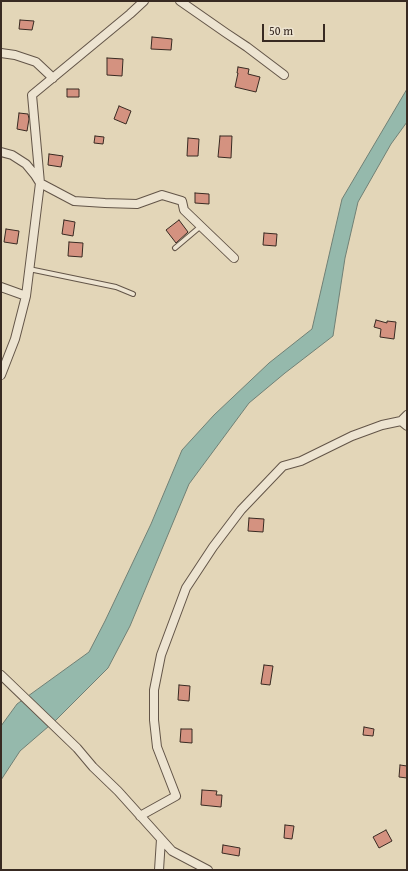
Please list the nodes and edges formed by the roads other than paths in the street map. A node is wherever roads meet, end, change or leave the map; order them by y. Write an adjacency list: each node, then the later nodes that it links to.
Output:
1 (144, 1): 5 (street)
2 (180, 1): 4 (street)
3 (1, 53): 5 (street)
4 (284, 75)
5 (53, 78): 7 (street)
6 (1, 152): 7 (street)
7 (40, 183): 8 (street); 11 (street)
8 (201, 226): 9 (lane); 10 (street)
9 (175, 248)
10 (234, 258)
11 (29, 269): 13 (lane); 14 (street)
12 (1, 287): 14 (street)
13 (133, 294)
14 (26, 296): 15 (street)
15 (1, 375)
16 (407, 415): 17 (street)
17 (404, 424): 19 (street)
18 (2, 676): 19 (street)
19 (140, 816): 20 (street)
20 (161, 839): 21 (street); 22 (street)
21 (160, 870)
22 (208, 870)

